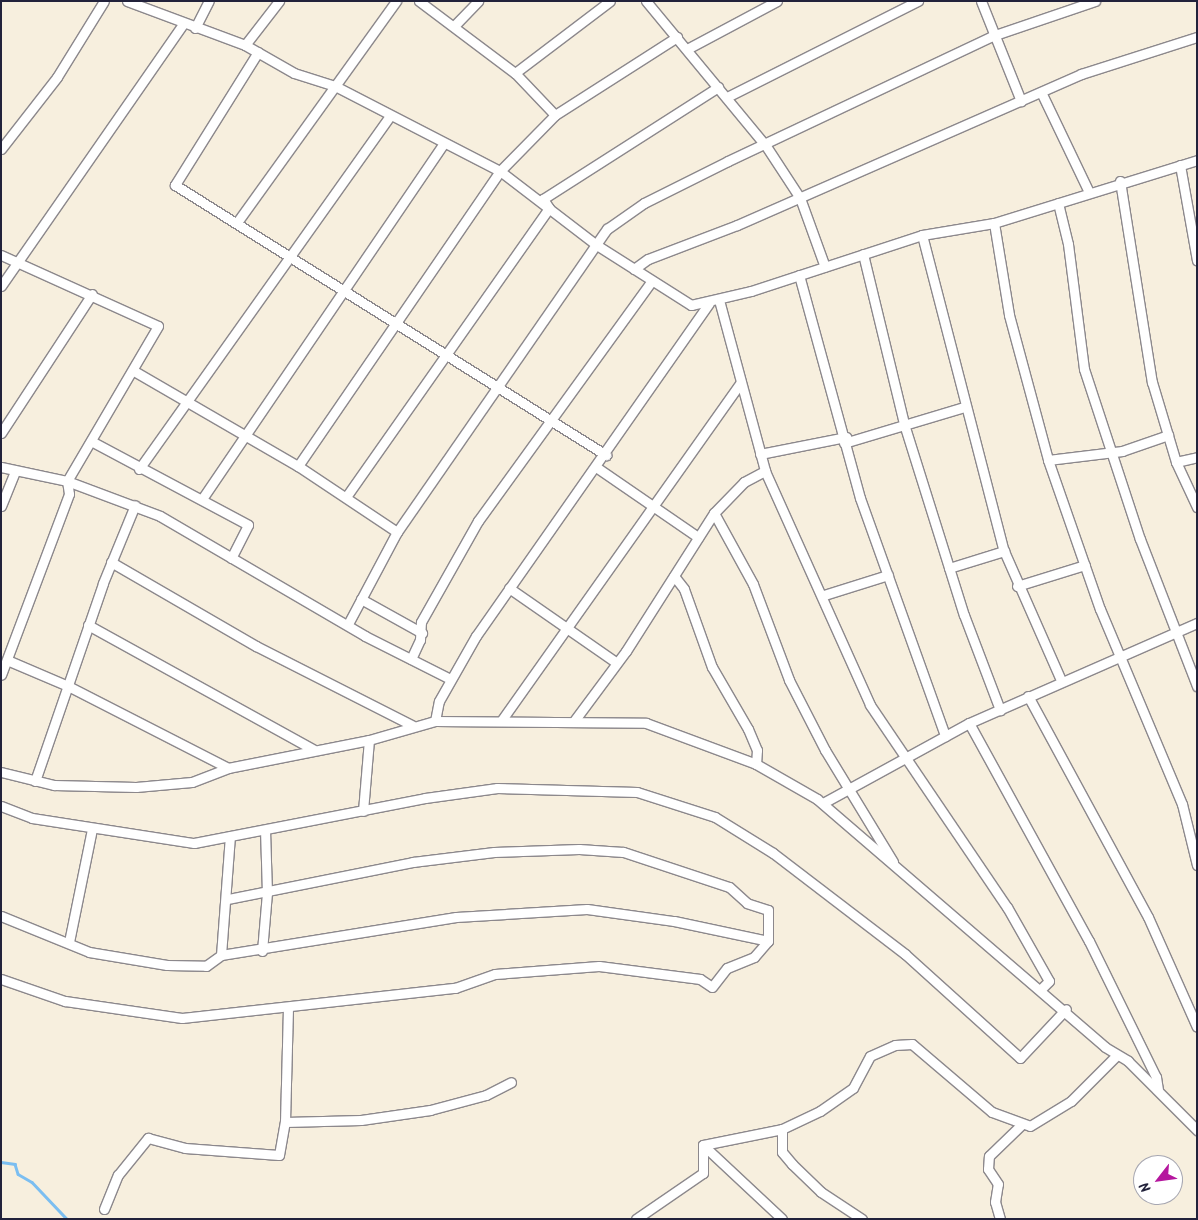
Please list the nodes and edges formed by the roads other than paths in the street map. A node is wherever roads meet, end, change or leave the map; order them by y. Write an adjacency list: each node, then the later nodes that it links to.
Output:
1 (104, 1): 33 (street)
2 (127, 1): 14 (street)
3 (209, 1): 16 (street)
4 (279, 1): 20 (street)
5 (396, 1): 24 (street)
6 (419, 1): 15 (street)
7 (478, 1): 15 (street)
8 (610, 1): 23 (street)
9 (646, 1): 18 (street)
10 (777, 1): 21 (street)
11 (918, 1): 27 (street)
12 (981, 1): 17 (street)
13 (1095, 1): 17 (street)
14 (183, 24): 16 (street); 50 (street)
15 (454, 26): 23 (street)
16 (195, 28): 20 (street)
17 (992, 36): 28 (street); 32 (street)
18 (677, 37): 21 (street); 29 (street)
19 (1197, 37): 26 (street)
20 (244, 45): 22 (street)
21 (687, 49): 25 (street)
22 (258, 52): 24 (street); 42 (street)
23 (515, 73): 29 (street)
24 (335, 86): 30 (street); 42 (street)
25 (718, 87): 27 (street); 41 (street)
26 (1041, 92): 28 (street); 38 (street)
27 (727, 97): 32 (street)
28 (1021, 100): 39 (street)
29 (556, 115): 36 (street)
30 (389, 117): 31 (street); 48 (street)
31 (443, 144): 36 (street); 56 (street)
32 (766, 146): 39 (street); 45 (street)
33 (1, 149)
34 (1197, 160): 35 (street)
35 (1180, 165): 37 (street); 49 (street)
36 (500, 170): 41 (street); 60 (street)
37 (1120, 182): 38 (street); 70 (street)
38 (1089, 192): 40 (street)
39 (800, 198): 51 (street); 52 (street)
40 (1058, 203): 43 (street); 74 (street)
41 (549, 208): 45 (street); 61 (street)
42 (238, 221): 48 (street)
43 (994, 223): 44 (street); 78 (street)
44 (922, 235): 46 (street); 66 (street)
45 (595, 244): 52 (street); 64 (street)
46 (863, 254): 51 (street); 68 (street)
47 (1, 255): 50 (street)
48 (290, 257): 56 (street); 65 (street)
49 (1197, 260)
50 (18, 262): 55 (street); 57 (street)
51 (825, 267): 53 (street)
52 (634, 269): 54 (street)
53 (799, 275): 58 (street); 72 (street)
54 (652, 281): 59 (street); 67 (street)
55 (1, 286)
56 (341, 289): 60 (street); 71 (street)
57 (92, 294): 62 (street); 69 (street)
58 (720, 300): 59 (street); 63 (street)
59 (709, 303): 75 (street)
60 (395, 321): 61 (street); 80 (street)
61 (445, 354): 64 (street); 87 (street)
62 (134, 371): 65 (street); 73 (street)
63 (741, 382): 76 (street); 91 (street)
64 (498, 386): 67 (street); 94 (street)
65 (188, 401): 71 (street); 83 (street)
66 (964, 407): 68 (street); 96 (street)
67 (550, 418): 75 (street); 111 (street)
68 (904, 424): 72 (street); 100 (street)
69 (1, 433)
70 (1168, 435): 74 (street); 79 (street)
71 (243, 436): 80 (street); 88 (street)
72 (845, 440): 76 (street); 101 (street)
73 (91, 442): 83 (street); 86 (street)
74 (1110, 452): 78 (street); 112 (street)
75 (606, 454): 82 (street)
76 (760, 454): 84 (street)
77 (1197, 458): 79 (street)
78 (1048, 460): 99 (street)
79 (1176, 462): 92 (street)
80 (298, 466): 87 (street)
81 (1, 467): 85 (street)
82 (596, 468): 91 (street); 104 (street)
83 (138, 469): 88 (street)
84 (765, 471): 93 (street); 105 (street)
85 (14, 472): 86 (street); 90 (street)
86 (67, 481): 89 (street); 115 (street)
87 (346, 497): 94 (street)
88 (202, 500): 97 (street)
89 (135, 505): 97 (street); 98 (street)
90 (1, 506)
91 (650, 506): 95 (street); 110 (street)
92 (1197, 507)
93 (714, 514): 95 (street); 137 (street)
94 (397, 532): 106 (street)
95 (698, 536): 102 (street)
96 (1004, 551): 100 (street); 103 (street)
97 (230, 558): 108 (street)
98 (112, 562): 109 (street); 128 (street)
99 (1084, 565): 103 (street); 113 (street)
100 (949, 568): 123 (street)
101 (888, 575): 105 (street); 129 (street)
102 (674, 576): 116 (street); 133 (street)
103 (1017, 586): 119 (street)
104 (509, 588): 110 (street); 118 (street)
105 (824, 595): 132 (street)
106 (361, 599): 108 (street); 111 (street)
107 (1197, 623): 112 (street)
108 (348, 624): 114 (street)
109 (88, 625): 120 (street); 131 (street)
110 (565, 626): 116 (street); 125 (street)
111 (422, 633): 114 (street)
112 (1175, 633): 113 (street); 121 (street)
113 (1120, 655): 119 (street); 144 (street)
114 (411, 658): 118 (street)
115 (7, 660): 117 (street); 120 (street)
116 (617, 662): 126 (street)
117 (1, 675)
118 (450, 679): 124 (street)
119 (1060, 680): 122 (street)
120 (68, 686): 134 (street); 136 (street)
121 (1197, 686)
122 (1028, 696): 123 (street); 157 (street)
123 (1000, 710): 127 (street)
124 (435, 721): 125 (street); 128 (street)
125 (501, 721): 126 (street)
126 (574, 721): 133 (street)
127 (969, 723): 129 (street); 160 (street)
128 (412, 725): 130 (street)
129 (945, 736): 132 (street)
130 (369, 740): 131 (street); 140 (street)
131 (313, 749): 134 (street)
132 (903, 757): 137 (street); 154 (street)
133 (756, 764): 138 (street)
134 (228, 768): 136 (street)
135 (1, 772): 136 (street)
136 (35, 781)
137 (847, 788): 138 (street); 145 (street)
138 (823, 804): 145 (street)
139 (1, 806): 141 (street)
140 (363, 811): 142 (street); 156 (street)
141 (92, 829): 143 (street); 150 (street)
142 (265, 831): 143 (street); 146 (street)
143 (230, 836): 147 (street)
144 (1197, 865)
145 (898, 871): 154 (street)
146 (267, 893): 147 (street); 149 (street); 151 (street)
147 (227, 899): 152 (street)
148 (1, 916): 150 (street)
149 (768, 941): 151 (street); 155 (street)
150 (69, 942): 152 (street)
151 (262, 951): 152 (street)
152 (222, 955)
153 (1, 979): 155 (street)
154 (1041, 990): 156 (street)
155 (288, 1009): 161 (street)
156 (1066, 1009): 158 (street)
157 (1197, 1027)
158 (1117, 1055): 160 (street); 162 (street)
159 (511, 1082): 161 (street)
160 (1158, 1089): 163 (street)
161 (285, 1122): 166 (street)
162 (1021, 1125): 164 (street); 170 (street)
163 (1195, 1126)
164 (782, 1129): 165 (street); 169 (street)
165 (704, 1145): 167 (street); 168 (street)
166 (104, 1208)
167 (636, 1219)
168 (782, 1219)
169 (862, 1219)
170 (1000, 1219)

